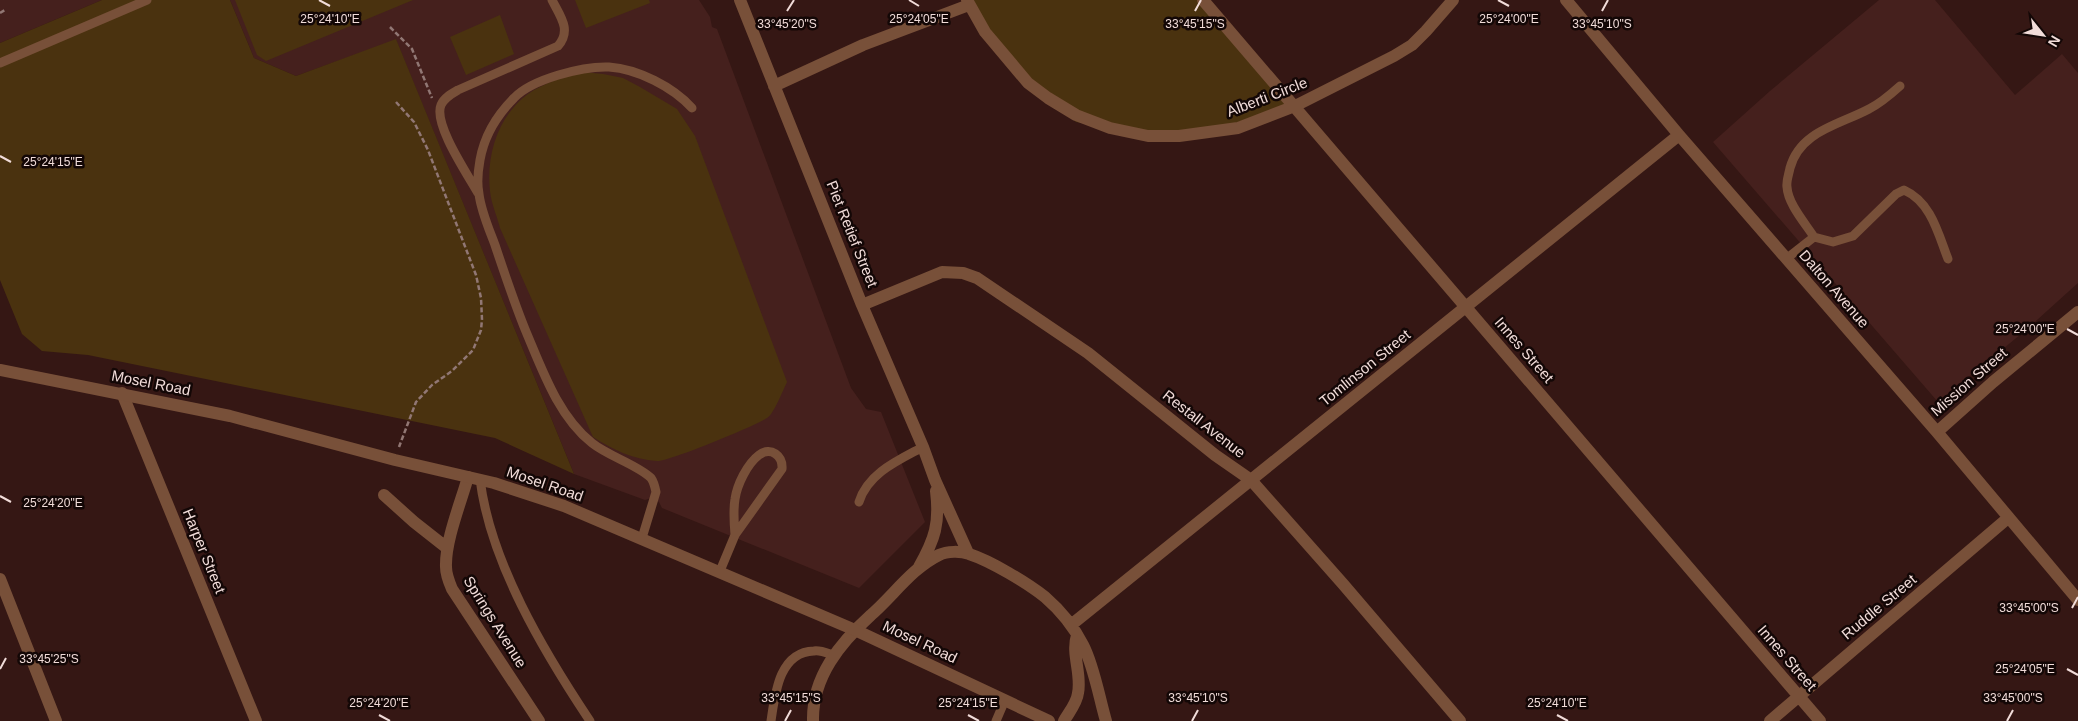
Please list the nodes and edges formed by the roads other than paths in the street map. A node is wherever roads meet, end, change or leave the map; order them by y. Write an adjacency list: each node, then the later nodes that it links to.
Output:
1 (148, 0): 8 (lane)
2 (552, 0): 14 (lane)
3 (740, 0): 9 (street, Piet Retief Street)
4 (1203, 0): 11 (street, Innes Street)
5 (1453, 0): 11 (street, Alberti Circle)
6 (1566, 0): 13 (street, Dalton Avenue)
7 (968, 3): 9 (street); 11 (street, Alberti Circle)
8 (0, 63)
9 (774, 86): 18 (street, Piet Retief Street)
10 (1900, 86): 15 (lane)
11 (1295, 106): 19 (street, Innes Street)
12 (692, 108): 14 (lane)
13 (1679, 135): 16 (street, Dalton Avenue); 19 (street, Tomlinson Street)
14 (479, 195): 32 (lane)
15 (1814, 237): 16 (lane); 17 (lane)
16 (1786, 259): 23 (street, Dalton Avenue)
17 (1948, 259)
18 (862, 305): 24 (street, Piet Retief Street); 27 (street, Restall Avenue)
19 (1466, 307): 27 (street, Tomlinson Street); 42 (street, Innes Street)
20 (2075, 318): 23 (street, Mission Street)
21 (0, 370): 22 (street, Mosel Road)
22 (122, 393): 25 (street, Mosel Road); 45 (street, Harper Street)
23 (1937, 432): 30 (street, Dalton Avenue)
24 (923, 447): 26 (street, Piet Retief Street); 29 (lane)
25 (474, 478): 32 (street, Mosel Road); 33 (street, Springs Avenue); 47 (lane)
26 (934, 480): 34 (street, Piet Retief Street); 36 (street, Piet Retief Street)
27 (1251, 480): 40 (street, Tomlinson Street); 54 (street, Restall Avenue)
28 (384, 495): 33 (street)
29 (859, 502)
30 (2008, 518): 38 (street, Dalton Avenue); 42 (street, Ruddle Street)
31 (735, 535): 31 (lane); 35 (lane)
32 (642, 538): 35 (street, Mosel Road)
33 (447, 548): 46 (street, Springs Avenue)
34 (968, 553): 36 (street, Piet Retief Street); 40 (street, Piet Retief Street)
35 (720, 571): 39 (street, Mosel Road)
36 (916, 571): 39 (street, Piet Retief Street)
37 (0, 579): 44 (street)
38 (2078, 600)
39 (855, 630): 41 (street, Piet Retief Street); 43 (street, Mosel Road)
40 (1074, 630): 52 (street); 53 (street, Piet Retief Street)
41 (833, 655): 48 (lane); 49 (street, Piet Retief Street)
42 (1799, 697): 55 (street, Ruddle Street); 56 (street, Innes Street)
43 (1005, 700): 50 (lane); 51 (street, Mosel Road)
44 (56, 721)
45 (256, 721)
46 (539, 721)
47 (590, 721)
48 (771, 721)
49 (813, 721)
50 (996, 721)
51 (1049, 721)
52 (1064, 721)
53 (1106, 721)
54 (1460, 721)
55 (1770, 721)
56 (1820, 721)

